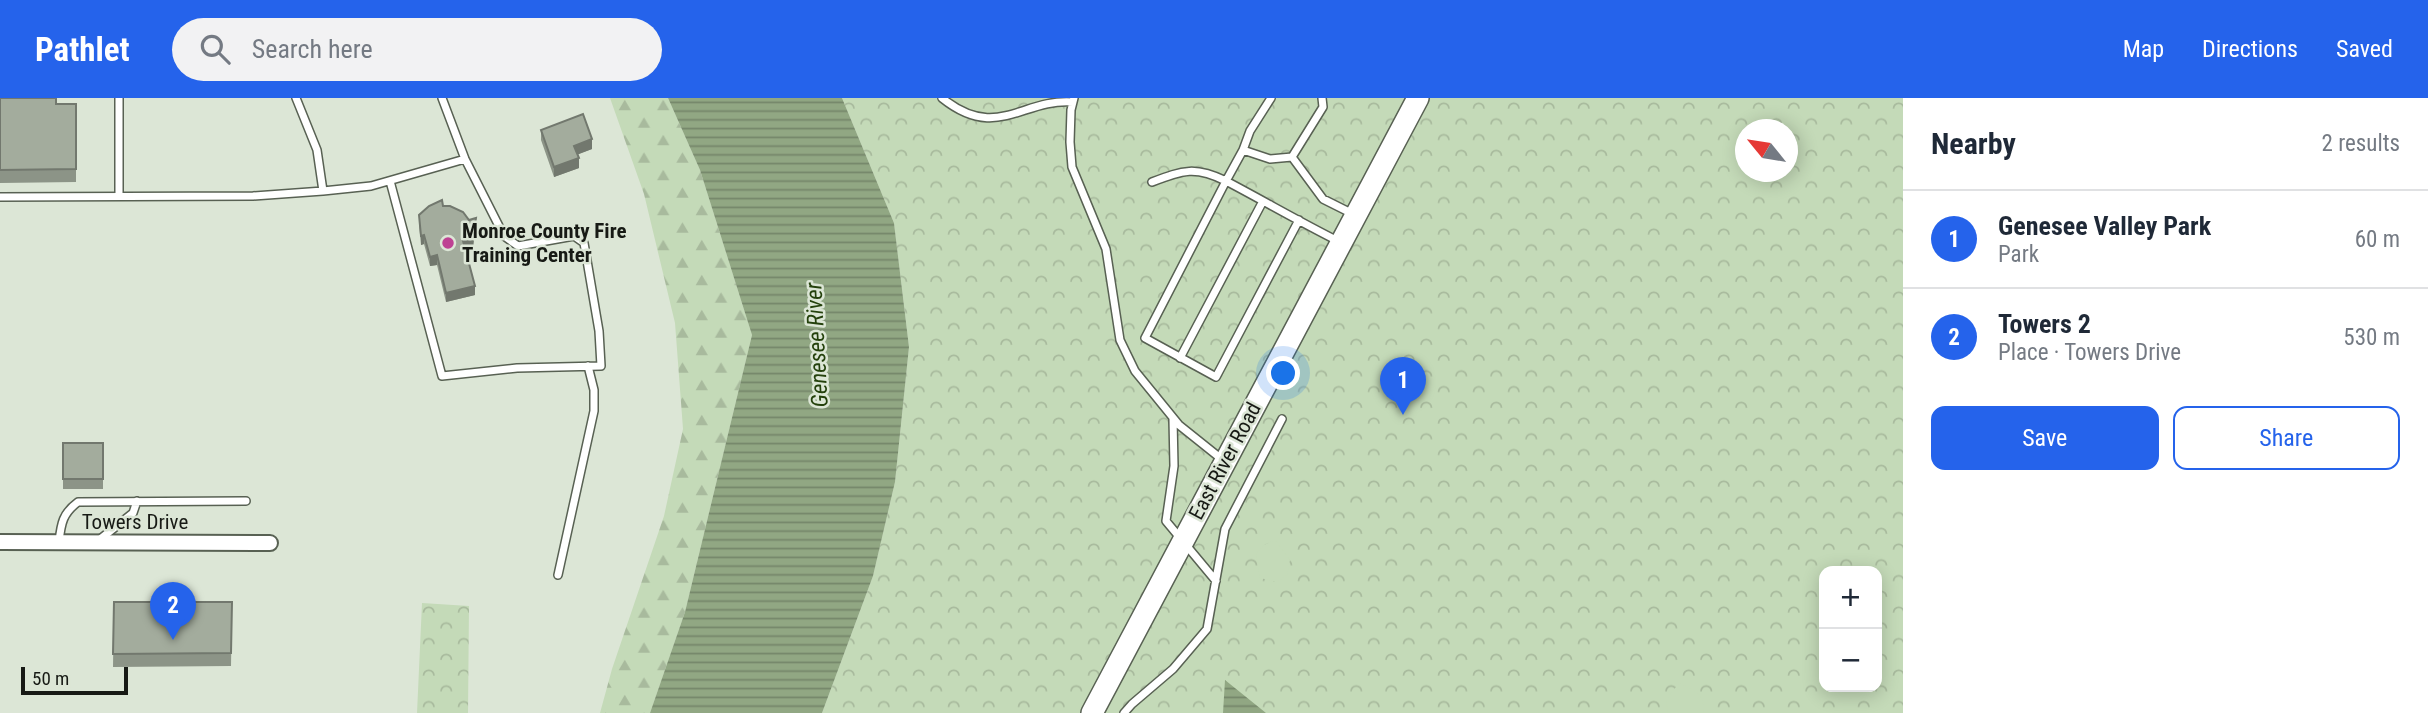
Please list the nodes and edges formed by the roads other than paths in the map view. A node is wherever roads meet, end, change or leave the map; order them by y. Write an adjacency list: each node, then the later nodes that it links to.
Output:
1 (119, 98): 16 (lane)
2 (296, 98): 15 (lane)
3 (442, 98): 11 (lane)
4 (942, 98): 8 (lane)
5 (1271, 98): 9 (lane)
6 (1322, 98): 10 (lane)
7 (1418, 98): 19 (street, East River Road)
8 (1074, 100): 24 (lane)
9 (1243, 150): 10 (lane); 13 (lane)
10 (1292, 157): 19 (lane)
11 (464, 159): 12 (lane); 23 (lane)
12 (390, 181): 15 (lane); 23 (lane)
13 (1226, 181): 14 (lane); 18 (lane); 22 (lane)
14 (1152, 182)
15 (323, 191): 16 (lane)
16 (119, 196): 17 (lane)
17 (0, 197)
18 (1263, 201): 20 (lane); 22 (lane)
19 (1356, 215): 21 (street, East River Road)
20 (1299, 220): 21 (lane); 22 (lane)
21 (1341, 243): 26 (street, East River Road)
22 (1180, 358)
23 (588, 366): 34 (lane)
24 (1173, 418): 26 (lane); 32 (lane)
25 (1282, 419): 35 (lane)
26 (1225, 461): 32 (street, East River Road)
27 (137, 501): 28 (lane); 30 (lane); 31 (lane)
28 (246, 501)
29 (0, 542): 30 (street, Towers Drive)
30 (58, 542): 31 (street, Towers Drive)
31 (95, 542): 33 (street, Towers Drive)
32 (1182, 542): 35 (lane); 36 (street, East River Road)
33 (270, 543)
34 (558, 575)
35 (1216, 581): 37 (lane)
36 (1092, 713)
37 (1124, 713)

